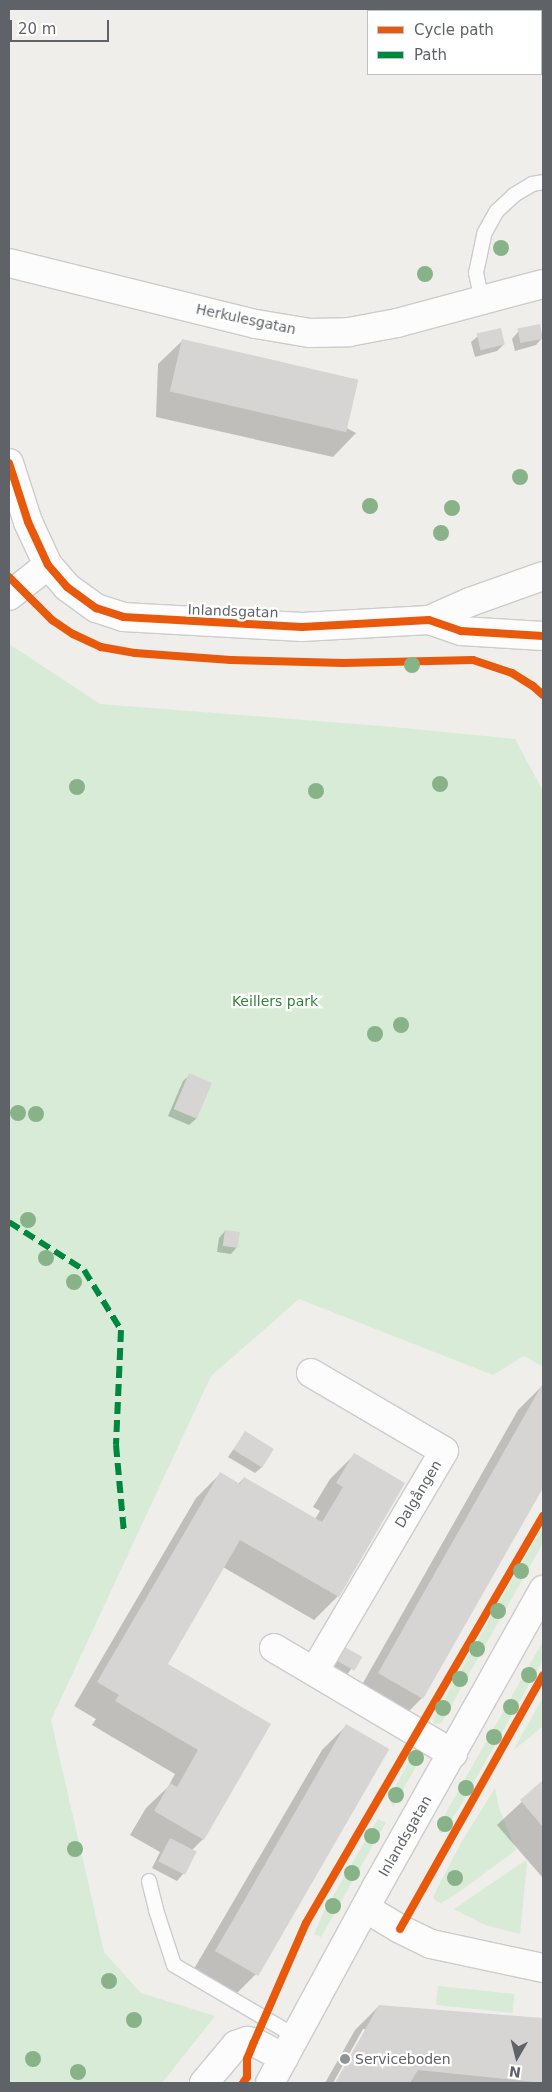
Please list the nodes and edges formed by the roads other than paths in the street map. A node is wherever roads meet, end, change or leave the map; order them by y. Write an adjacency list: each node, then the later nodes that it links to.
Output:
1 (543, 182): 4 (lane)
2 (9, 263): 4 (street, Herkulesgatan)
3 (543, 284): 4 (street, Herkulesgatan)
4 (482, 301)
5 (9, 463): 6 (street, Inlandsgatan)
6 (48, 565): 8 (street); 9 (street, Inlandsgatan)
7 (543, 576): 9 (street, Inlandsgatan)
8 (9, 596)
9 (429, 620): 10 (street, Inlandsgatan)
10 (543, 636)
11 (311, 1372): 14 (street, Dalgången)
12 (543, 1590): 15 (street, Inlandsgatan)
13 (274, 1648): 14 (street)
14 (315, 1670): 15 (street)
15 (452, 1754): 17 (street, Inlandsgatan)
16 (149, 1881): 19 (lane)
17 (365, 1908): 18 (street); 19 (street, Inlandsgatan)
18 (543, 1968)
19 (289, 2047): 20 (street); 21 (street, Inlandsgatan)
20 (204, 2083)
21 (270, 2083)

